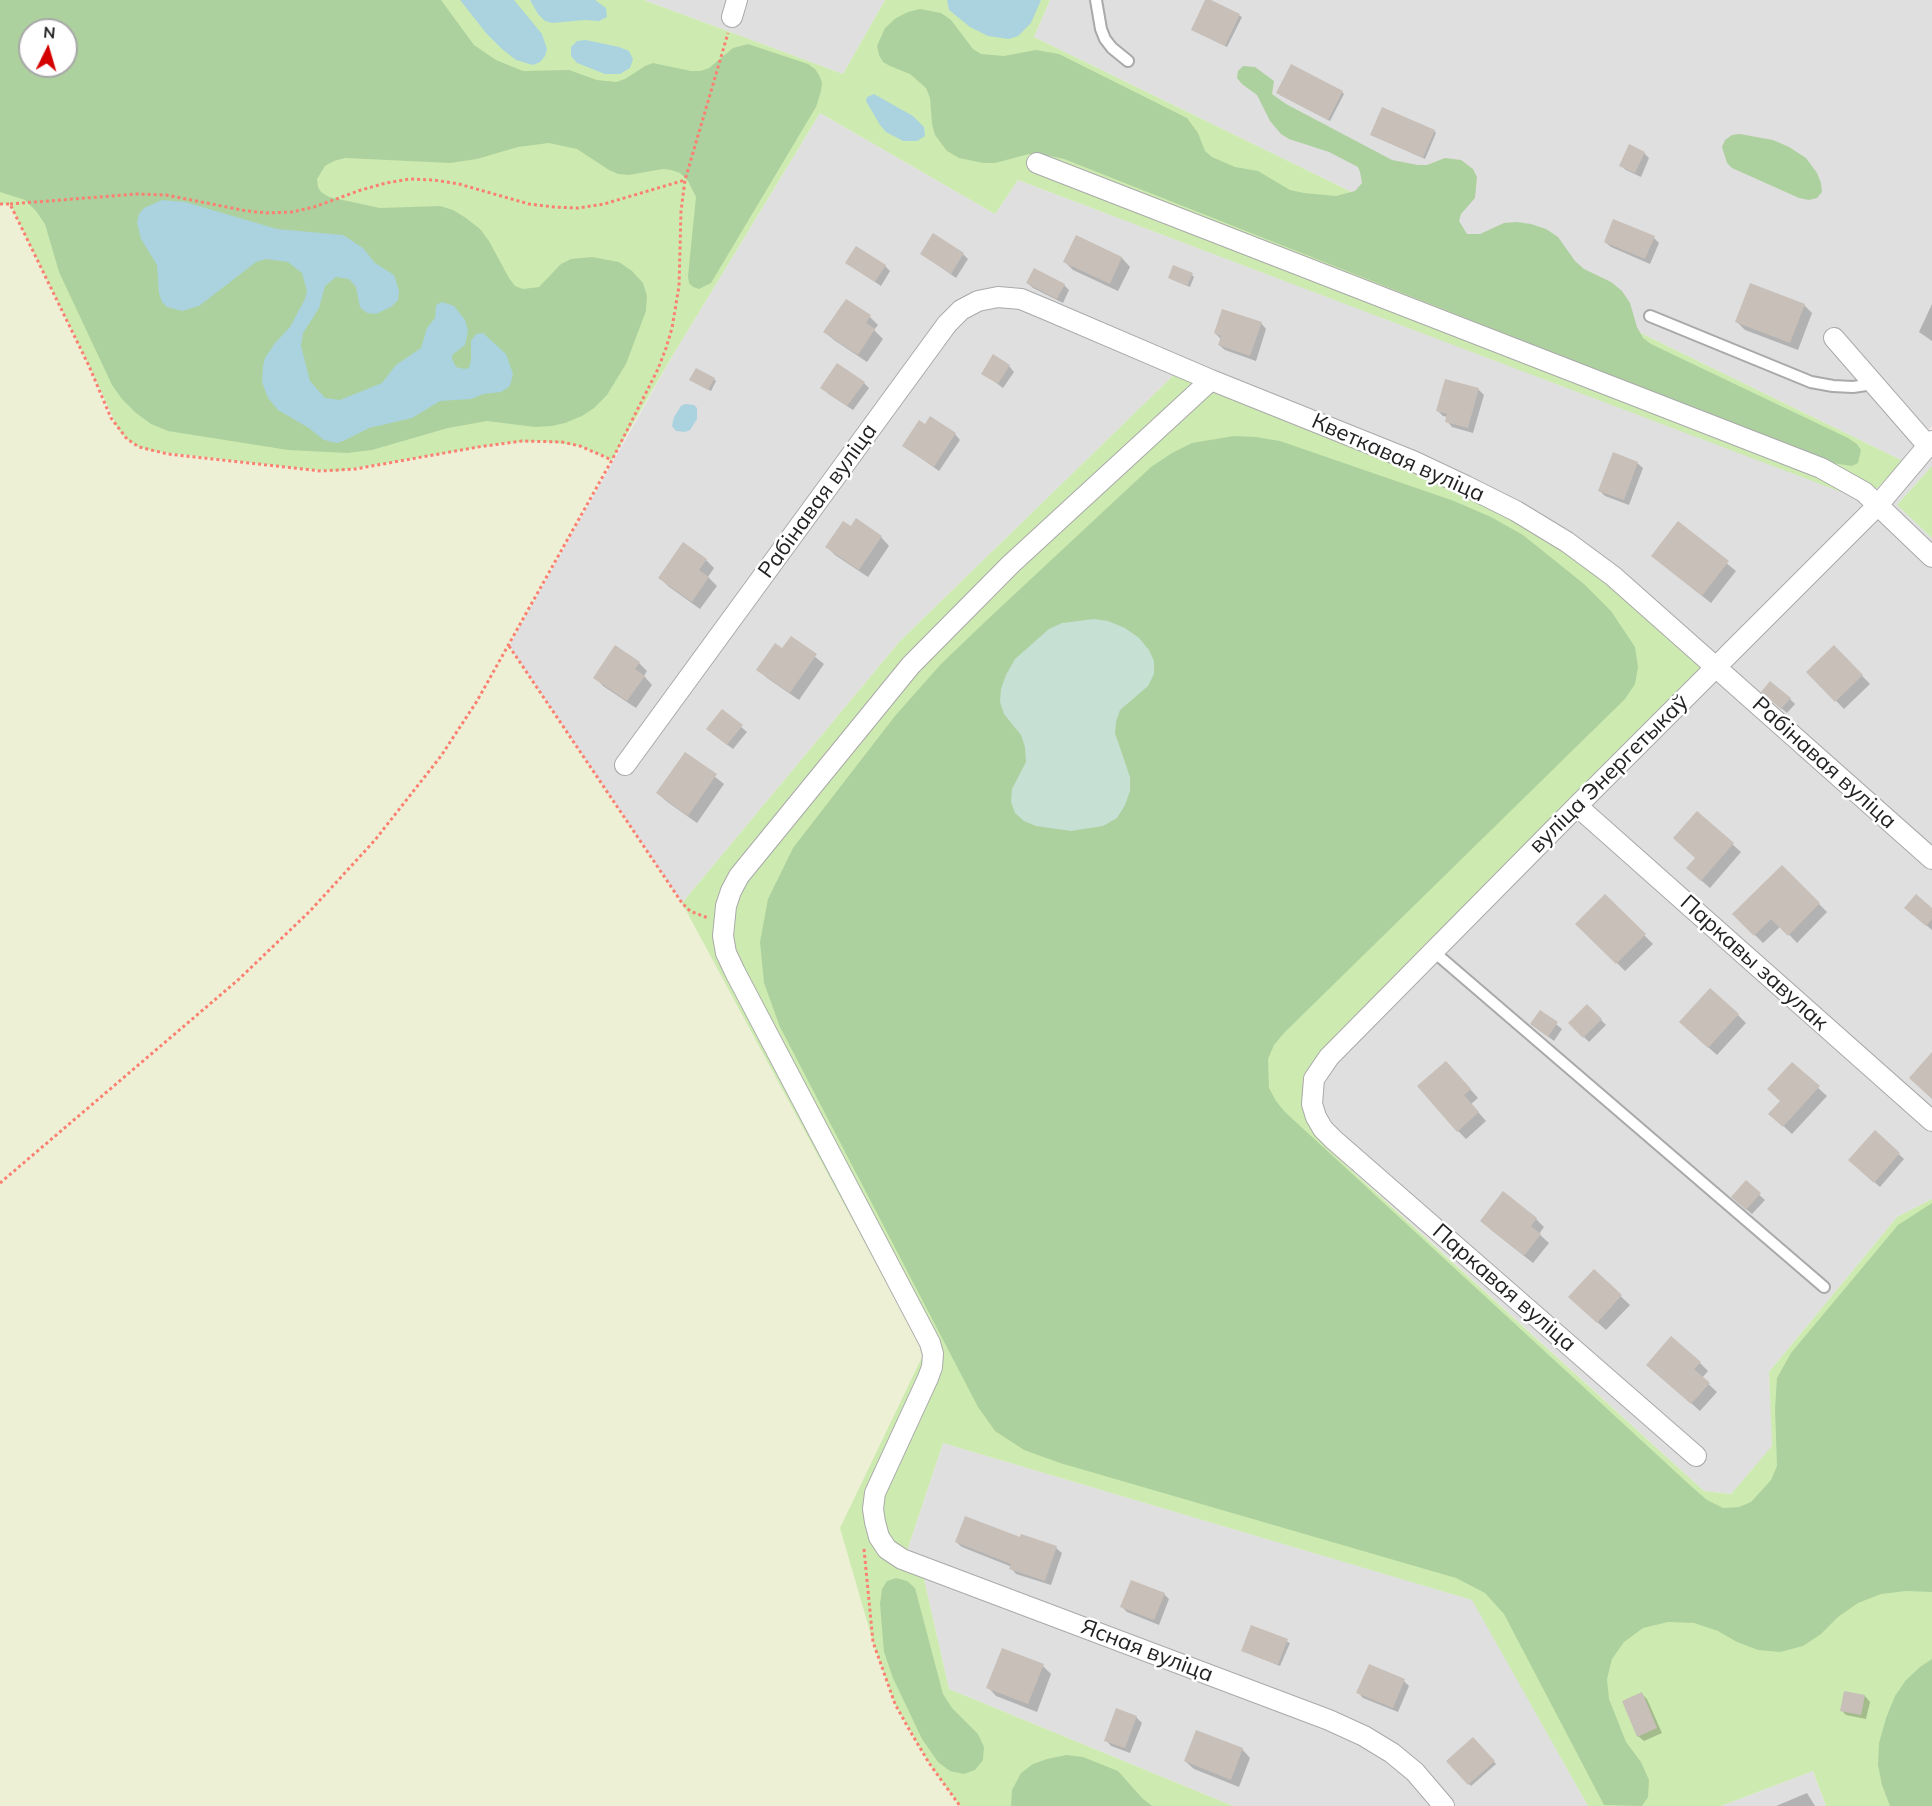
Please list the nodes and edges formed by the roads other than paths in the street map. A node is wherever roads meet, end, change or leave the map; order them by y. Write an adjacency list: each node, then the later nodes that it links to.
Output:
1 (1096, 0): 2 (lane)
2 (1128, 61)
3 (1037, 163): 10 (street)
4 (1045, 309): 7 (street, Кветкавая вуліца); 13 (street, Рабінавая вуліца)
5 (1650, 316): 8 (lane)
6 (1834, 338): 8 (street)
7 (1211, 380): 12 (street, Кветкавая вуліца); 21 (street, Ясная вуліца)
8 (1873, 384): 9 (street)
9 (1930, 444): 10 (street, вуліца Энергетыкаў)
10 (1878, 505): 11 (street); 12 (street, вуліца Энергетыкаў)
11 (1932, 557)
12 (1716, 666): 14 (street, вуліца Энергетыкаў); 15 (street, Рабінавая вуліца)
13 (625, 765)
14 (1576, 806): 16 (street, вуліца Энергетыкаў); 18 (street, Паркавы завулак)
15 (1932, 859)
16 (1433, 951): 17 (street, вуліца Энергетыкаў); 19 (lane)
17 (1316, 1117): 20 (street, Паркавая вуліца)
18 (1932, 1121)
19 (1824, 1287)
20 (1696, 1456)
21 (1444, 1806)

